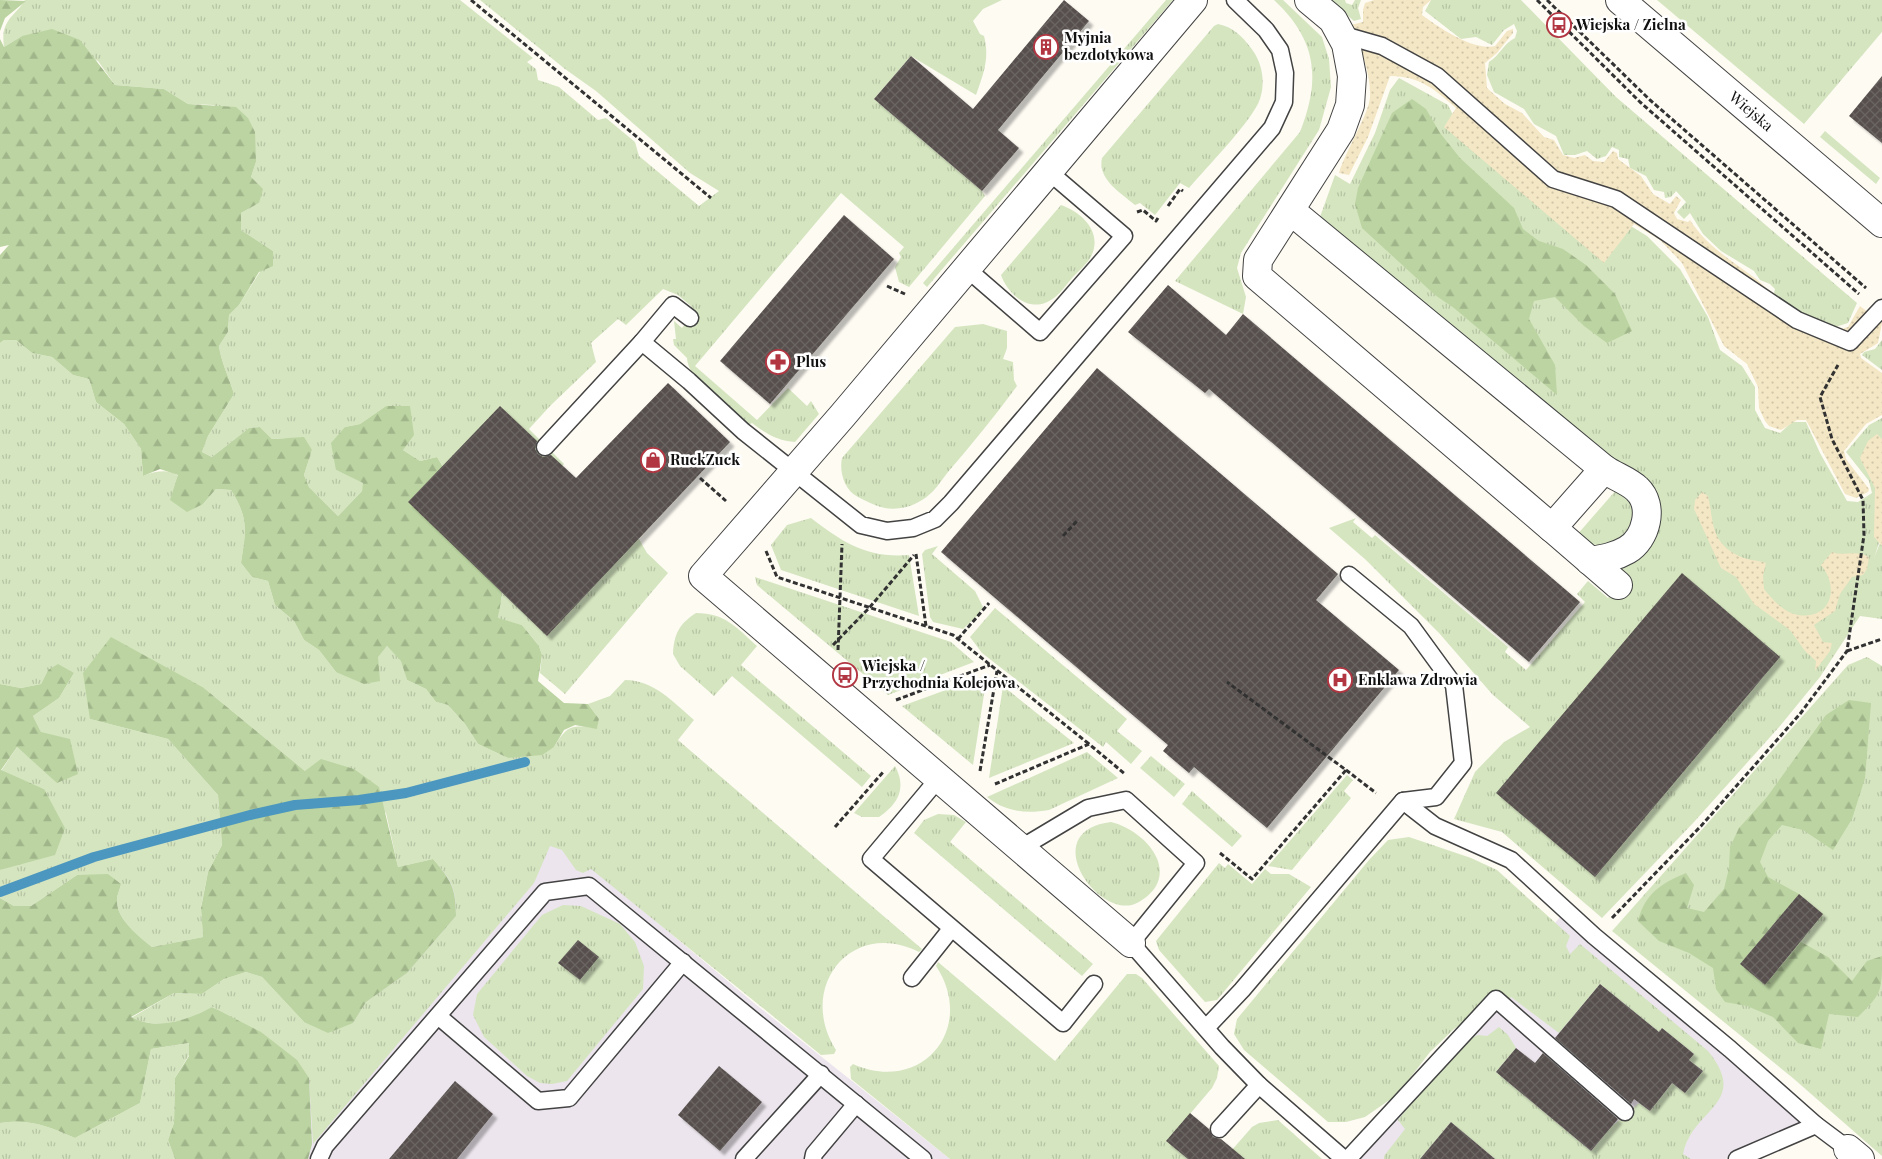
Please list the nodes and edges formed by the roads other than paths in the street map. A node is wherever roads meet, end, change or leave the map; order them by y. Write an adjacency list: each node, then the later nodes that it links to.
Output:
1 (1193, 0): 6 (street)
2 (1235, 0): 15 (lane)
3 (1309, 0): 5 (street)
4 (1620, 0): 8 (street, Wiejska)
5 (1340, 34): 7 (street); 10 (lane)
6 (1048, 171): 9 (street); 9 (lane)
7 (1291, 211): 14 (street); 16 (street)
8 (1882, 224)
9 (966, 268): 15 (street)
10 (1880, 309)
11 (690, 318): 12 (lane)
12 (642, 342): 13 (lane); 15 (lane)
13 (545, 447)
14 (1604, 469): 16 (street); 17 (street)
15 (794, 471): 20 (street)
16 (1552, 528): 17 (street)
17 (1590, 561): 19 (street)
18 (1349, 575): 21 (lane)
19 (1618, 584)
20 (939, 778): 22 (street); 23 (lane)
21 (1399, 805): 29 (lane); 34 (lane)
22 (1021, 848): 24 (street); 24 (lane)
23 (951, 929): 26 (lane); 27 (lane)
24 (1131, 943): 29 (lane)
25 (684, 962): 28 (lane); 28 (lane); 30 (lane)
26 (912, 978)
27 (1094, 984)
28 (438, 1016): 37 (lane)
29 (1206, 1028): 31 (lane)
30 (821, 1074): 32 (lane); 38 (lane)
31 (1259, 1085): 35 (lane); 41 (lane)
32 (856, 1104): 39 (lane); 40 (lane)
33 (1625, 1112): 42 (lane)
34 (1816, 1125): 36 (lane); 43 (lane)
35 (1219, 1129)
36 (1854, 1154)
37 (319, 1159)
38 (744, 1159)
39 (814, 1159)
40 (923, 1159)
41 (1344, 1159)
42 (1348, 1159)
43 (1736, 1159)

